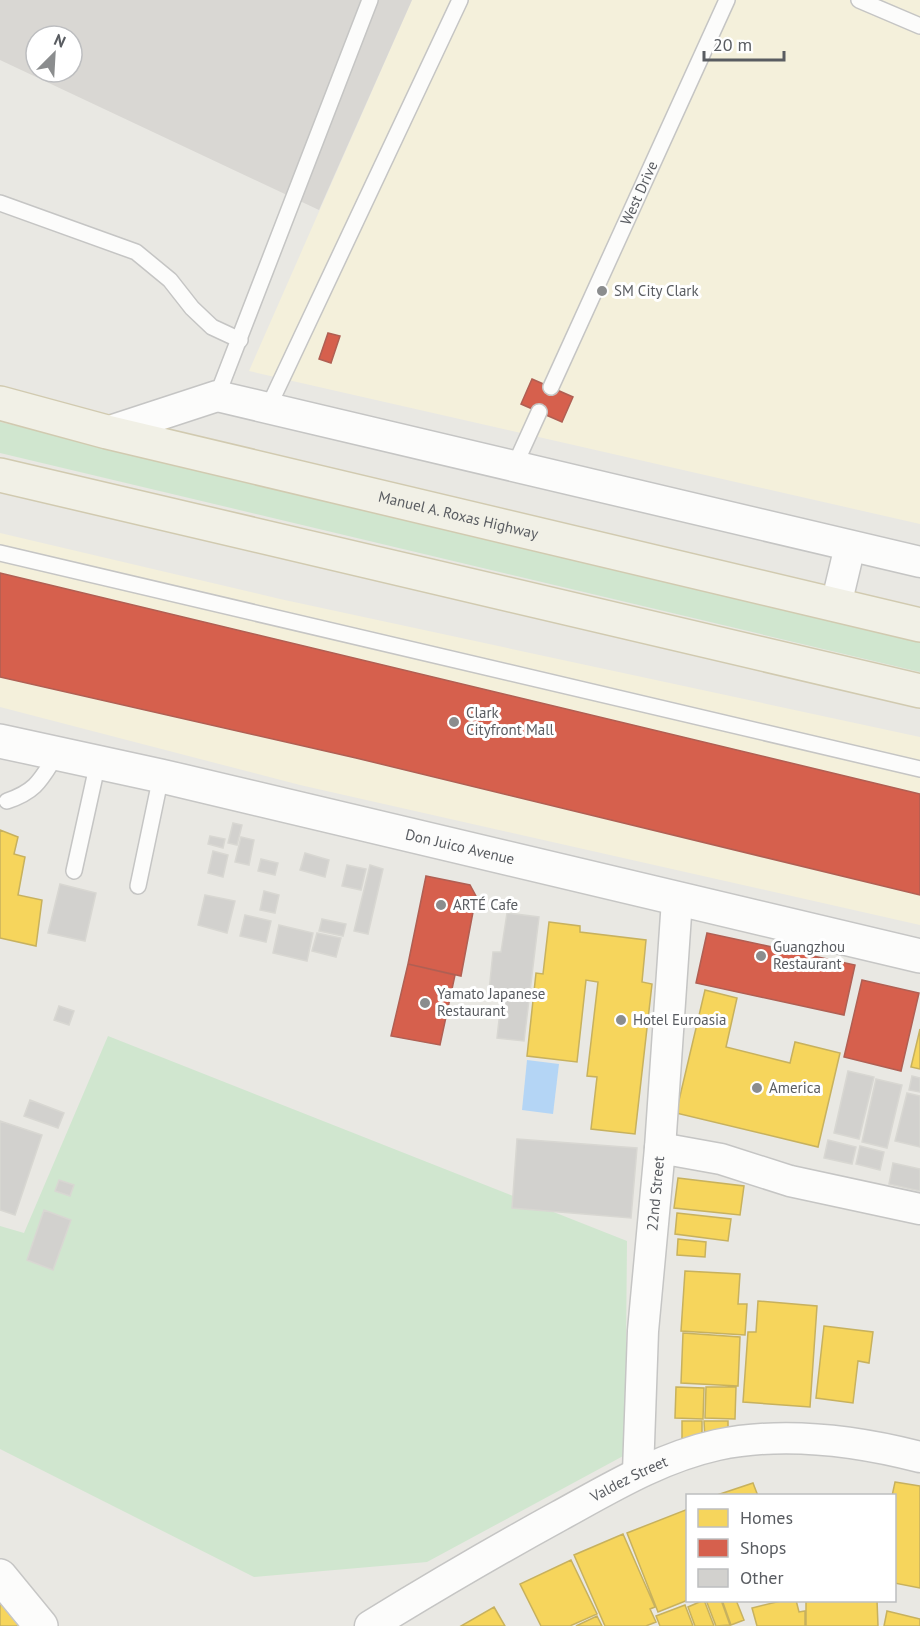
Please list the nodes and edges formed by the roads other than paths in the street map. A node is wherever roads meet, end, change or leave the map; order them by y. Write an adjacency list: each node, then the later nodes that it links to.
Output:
1 (370, 0): 7 (lane)
2 (460, 0): 11 (lane)
3 (727, 0): 8 (lane, West Drive)
4 (859, 0): 5 (lane)
5 (920, 26)
6 (0, 203): 7 (lane)
7 (240, 340): 9 (lane)
8 (551, 387)
9 (217, 396): 11 (street); 13 (street)
10 (0, 403): 13 (main road, Manuel A. Roxas Highway)
11 (268, 408): 14 (street)
12 (540, 412): 14 (lane)
13 (107, 432): 19 (main road, Manuel A. Roxas Highway)
14 (514, 467): 16 (street)
15 (0, 476): 21 (main road)
16 (850, 546): 18 (street); 19 (street)
17 (0, 553): 25 (lane)
18 (920, 562)
19 (836, 605): 20 (main road, Manuel A. Roxas Highway)
20 (920, 625)
21 (920, 691)
22 (0, 741): 23 (main road, Don Juico Avenue)
23 (57, 754): 24 (main road, Don Juico Avenue); 27 (lane)
24 (98, 762): 26 (main road, Don Juico Avenue); 28 (lane)
25 (920, 769)
26 (160, 776): 29 (lane); 30 (main road, Don Juico Avenue)
27 (7, 801)
28 (74, 871)
29 (138, 886)
30 (677, 900): 31 (main road, Don Juico Avenue); 32 (street)
31 (920, 956)
32 (660, 1148): 33 (street, 22nd Street); 35 (street, 22nd Street)
33 (920, 1209)
34 (920, 1457): 35 (street, Valdez Street)
35 (638, 1472): 38 (street, Valdez Street)
36 (0, 1576): 37 (main road)
37 (42, 1626)
38 (370, 1626)

